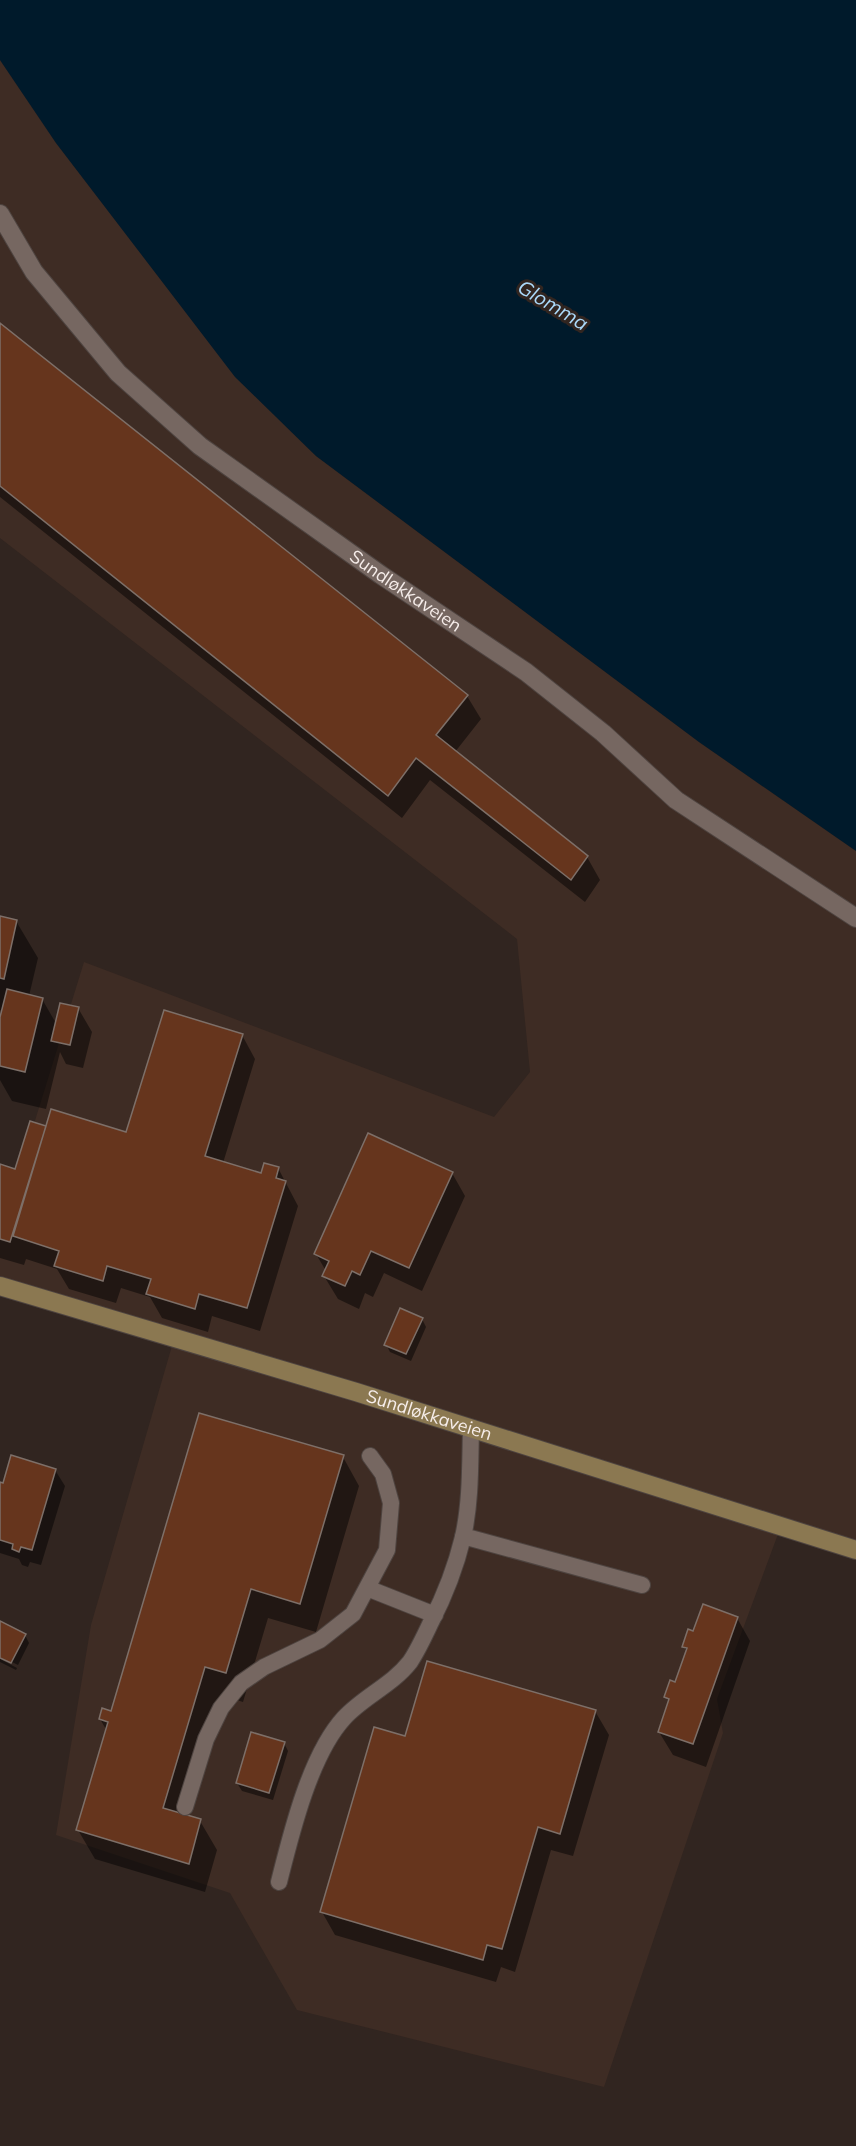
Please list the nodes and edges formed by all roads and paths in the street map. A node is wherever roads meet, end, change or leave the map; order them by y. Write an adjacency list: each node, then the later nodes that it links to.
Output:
1 (0, 214): 2 (street, Sundløkkaveien)
2 (856, 918)
3 (0, 1286): 4 (main road, Sundløkkaveien)
4 (471, 1428): 6 (lane); 7 (main road, Sundløkkaveien)
5 (370, 1456): 9 (lane)
6 (463, 1536): 8 (lane); 10 (lane)
7 (856, 1550)
8 (642, 1585)
9 (367, 1588): 10 (lane); 11 (lane)
10 (435, 1615): 12 (lane)
11 (185, 1807)
12 (279, 1882)

